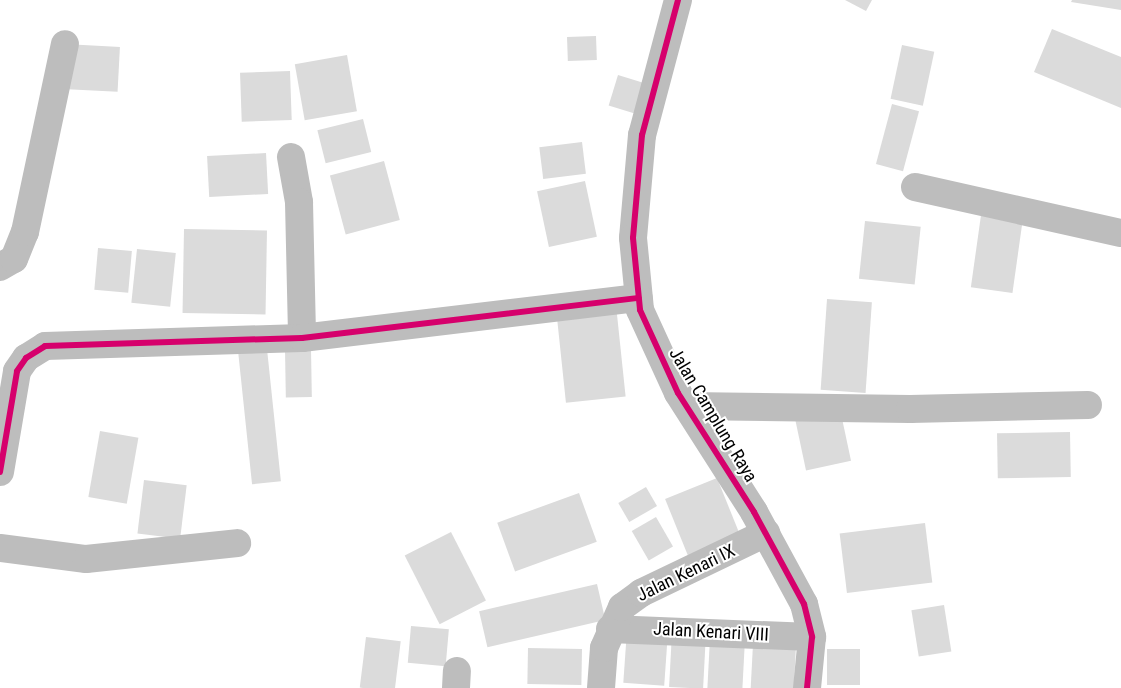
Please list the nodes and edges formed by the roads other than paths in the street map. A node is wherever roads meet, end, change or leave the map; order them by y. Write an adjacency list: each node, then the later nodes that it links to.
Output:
1 (678, 0): 7 (street, Jalan Camplung Raya)
2 (65, 44): 6 (street)
3 (291, 157): 8 (street)
4 (916, 186): 5 (street)
5 (1121, 232)
6 (0, 267)
7 (639, 298): 8 (street); 10 (street, Jalan Camplung Raya)
8 (302, 338): 11 (street)
9 (1088, 405): 10 (street)
10 (687, 406): 12 (street, Jalan Camplung Raya)
11 (0, 472)
12 (766, 533): 15 (street, Jalan Kenari IX); 16 (street, Jalan Camplung Raya)
13 (237, 543): 14 (street)
14 (0, 548)
15 (612, 625): 16 (street, Jalan Kenari VIII); 17 (street)
16 (812, 636): 18 (street, Jalan Camplung Raya)
17 (601, 688)
18 (807, 688)

